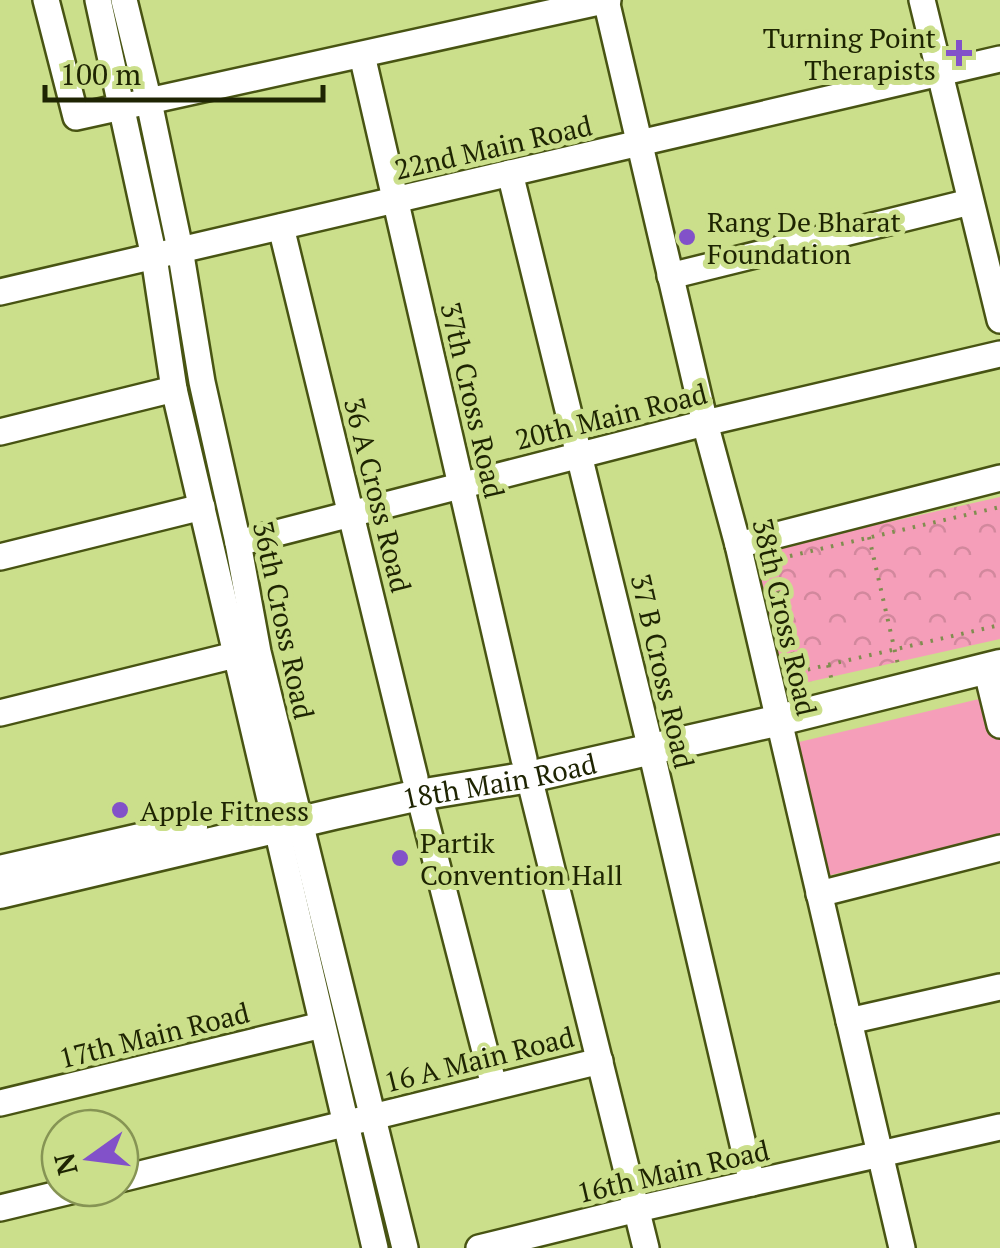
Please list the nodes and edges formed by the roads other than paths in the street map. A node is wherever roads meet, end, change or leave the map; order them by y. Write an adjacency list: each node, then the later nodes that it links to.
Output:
1 (46, 0): 10 (street)
2 (98, 0): 10 (street, 36th Cross Road)
3 (124, 0): 9 (street, 36th Cross Road)
4 (607, 0): 6 (street); 11 (street, 38th Cross Road)
5 (922, 0): 8 (street)
6 (362, 55): 9 (street); 13 (street, 37th Cross Road)
7 (1000, 59): 8 (street, 22nd Main Road)
8 (940, 73): 11 (street, 22nd Main Road); 14 (street)
9 (149, 102): 10 (street); 16 (street, 36th Cross Road)
10 (122, 108): 17 (street, 36th Cross Road)
11 (640, 143): 12 (street, 22nd Main Road); 18 (street, 38th Cross Road)
12 (510, 174): 13 (street, 22nd Main Road); 25 (street, 37 B Cross Road)
13 (396, 200): 15 (street, 22nd Main Road); 27 (street, 37th Cross Road)
14 (970, 202): 18 (street); 20 (street)
15 (281, 227): 16 (street, 22nd Main Road); 29 (street, 36 A Cross Road)
16 (180, 249): 17 (street, 22nd Main Road); 30 (street, 36th Cross Road)
17 (154, 256): 19 (street, 22nd Main Road); 22 (street, 36th Cross Road)
18 (670, 276): 23 (street, 38th Cross Road)
19 (0, 292)
20 (1000, 320)
21 (1000, 354): 23 (street, 20th Main Road)
22 (174, 389): 24 (street); 28 (street, 36th Cross Road)
23 (705, 423): 25 (street, 20th Main Road); 31 (street, 38th Cross Road)
24 (0, 432)
25 (580, 454): 27 (street, 20th Main Road); 38 (street, 37 B Cross Road)
26 (1000, 478): 31 (street)
27 (462, 484): 29 (street, 20th Main Road); 39 (street, 37th Cross Road)
28 (202, 507): 32 (street); 33 (street, 36th Cross Road)
29 (352, 512): 30 (street, 20th Main Road); 40 (street, 36 A Cross Road)
30 (238, 543): 41 (street, 36th Cross Road)
31 (738, 545): 35 (street, 38th Cross Road)
32 (0, 557)
33 (235, 655): 36 (street); 41 (street, 36th Cross Road)
34 (995, 661): 35 (main road, 18th Main Road); 35 (main road, 18th Main Road); 37 (street)
35 (777, 712): 38 (main road, 18th Main Road); 45 (street, 38th Cross Road)
36 (0, 713)
37 (1000, 726)
38 (649, 740): 39 (main road, 18th Main Road); 57 (street, 37 B Cross Road)
39 (526, 768): 40 (main road, 18th Main Road); 49 (street, 37th Cross Road)
40 (417, 786): 41 (main road, 18th Main Road); 50 (street, 36 A Cross Road)
41 (286, 816): 43 (main road, 18th Main Road); 44 (main road, 18th Main Road); 48 (street, 36th Cross Road); 52 (street, 36th Cross Road)
42 (1000, 848): 45 (street)
43 (0, 871)
44 (0, 893)
45 (819, 894): 47 (street, 38th Cross Road)
46 (1000, 987): 47 (street)
47 (849, 1021): 55 (street, 38th Cross Road)
48 (322, 1025): 51 (street, 17th Main Road); 53 (street, 36th Cross Road)
49 (600, 1061): 50 (street, 16 A Main Road); 60 (street, 37th Cross Road)
50 (494, 1086): 52 (street, 16 A Main Road)
51 (0, 1103)
52 (372, 1116): 53 (street, 16 A Main Road); 62 (street, 36th Cross Road)
53 (347, 1124): 56 (street); 61 (street, 36th Cross Road)
54 (1000, 1127): 55 (street, 16th Main Road)
55 (880, 1154): 57 (street, 16th Main Road); 65 (street, 38th Cross Road)
56 (140, 1174)
57 (752, 1184): 60 (street, 16th Main Road)
58 (40, 1198): 59 (street)
59 (0, 1208)
60 (637, 1209): 63 (street, 16th Main Road); 64 (street, 37th Cross Road)
61 (375, 1248)
62 (405, 1248)
63 (479, 1248)
64 (646, 1248)
65 (902, 1248)

